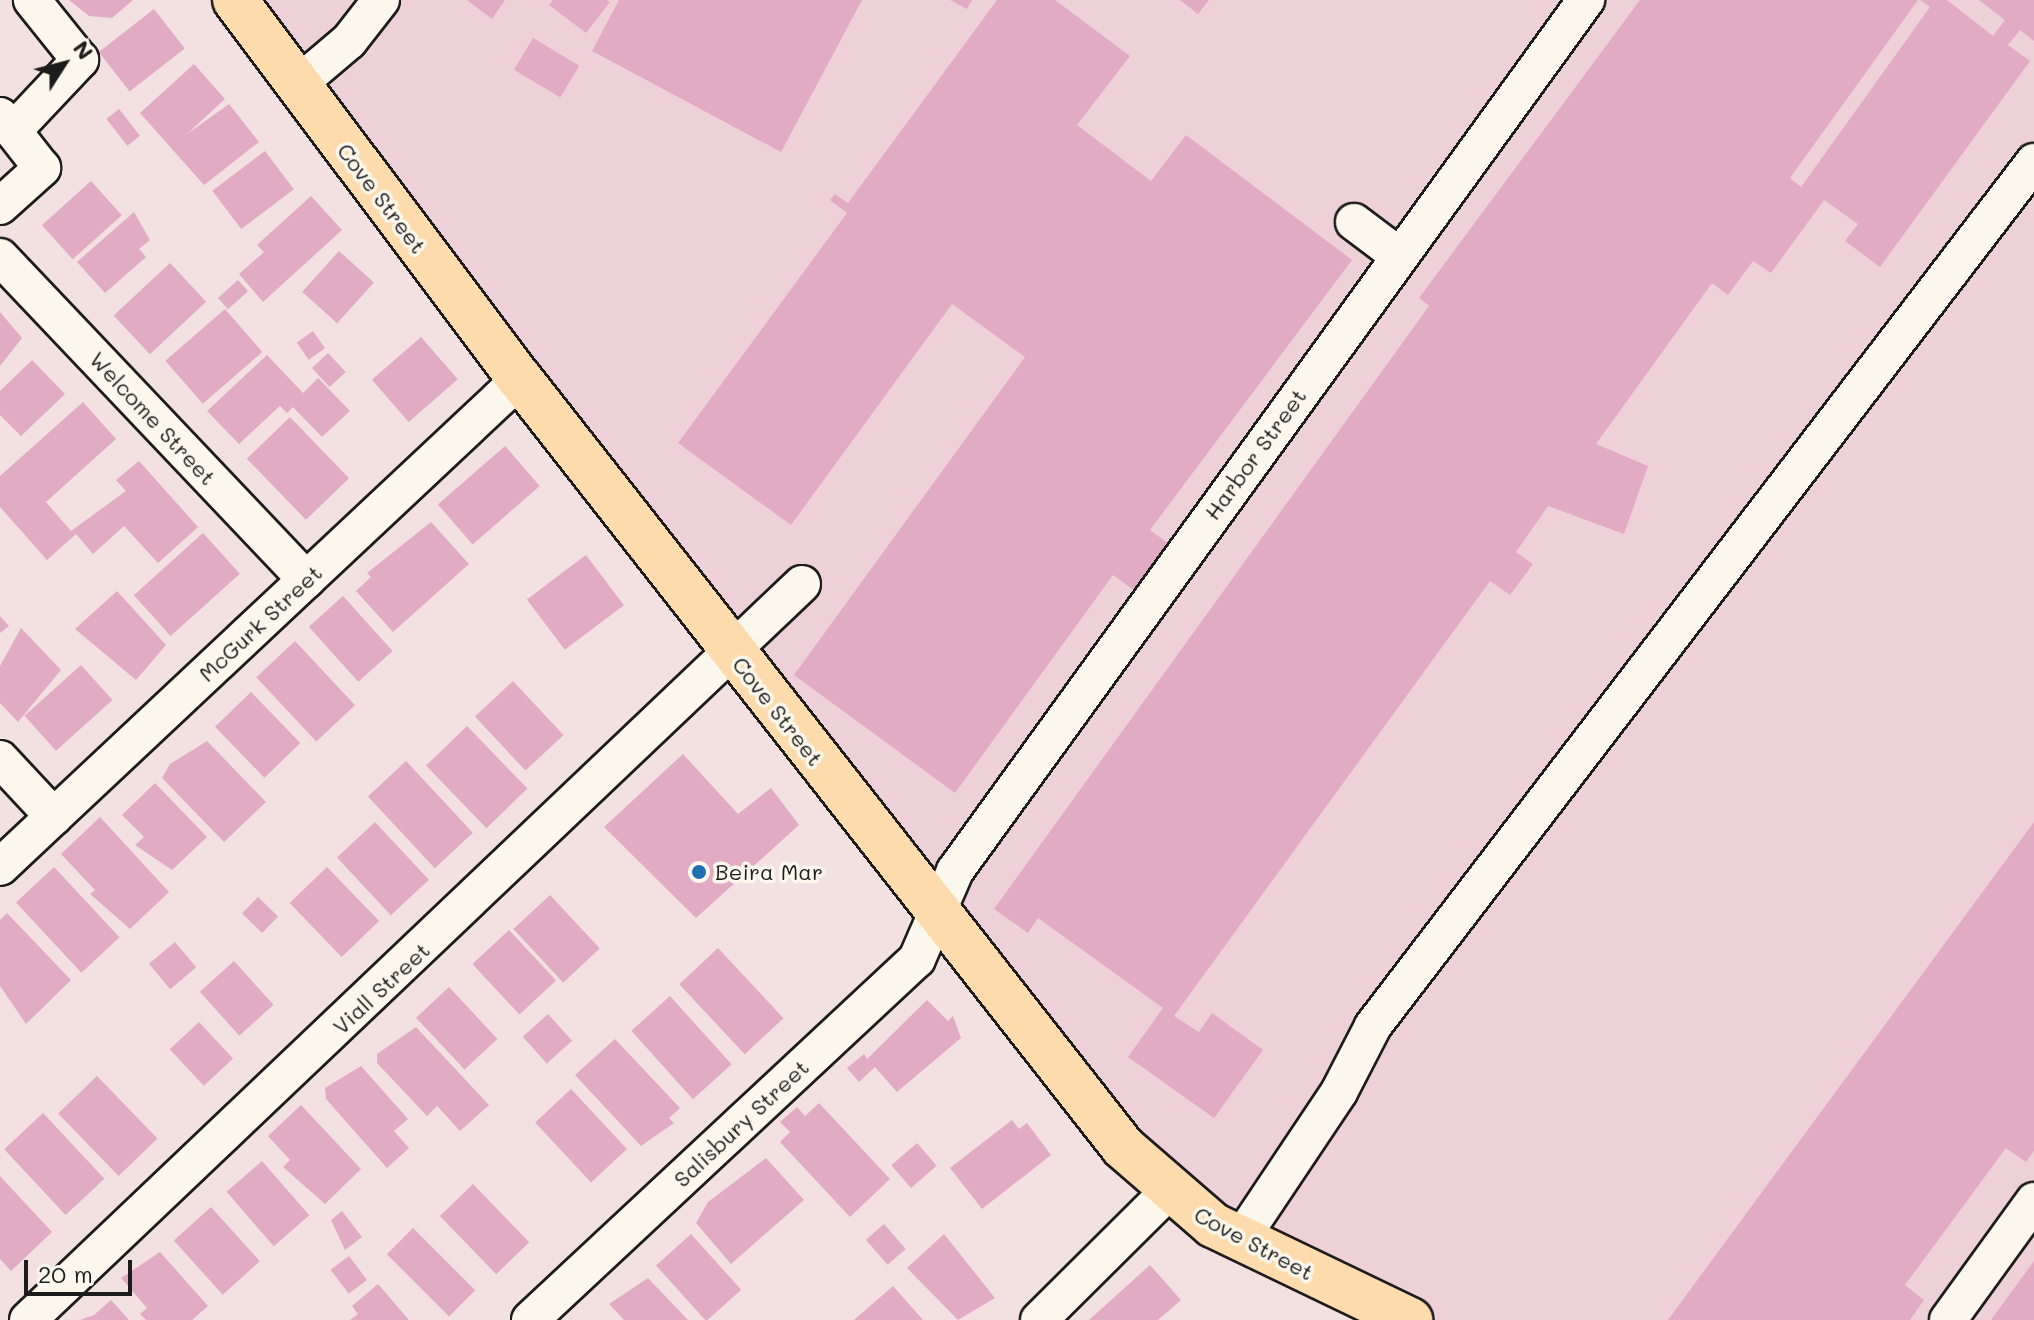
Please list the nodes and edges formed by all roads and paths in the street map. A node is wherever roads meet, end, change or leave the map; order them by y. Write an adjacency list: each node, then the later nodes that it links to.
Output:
1 (32, 0): 6 (street)
2 (235, 0): 5 (main road, Cove Street)
3 (381, 0): 5 (street)
4 (1586, 0): 10 (street, Harbor Street)
5 (297, 85): 12 (main road, Cove Street)
6 (6, 123): 8 (street)
7 (2034, 162): 22 (street)
8 (0, 206)
9 (1354, 222): 10 (street)
10 (1398, 255): 19 (street, Harbor Street)
11 (0, 257): 13 (street, Welcome Street)
12 (520, 379): 13 (street, McGurk Street); 15 (main road, Cove Street)
13 (306, 580): 17 (street, McGurk Street)
14 (802, 584): 15 (street, Viall Street)
15 (735, 656): 19 (main road, Cove Street); 23 (street, Viall Street)
16 (0, 759): 17 (street)
17 (54, 817): 18 (street, McGurk Street)
18 (0, 867)
19 (937, 916): 20 (main road, Cove Street); 24 (street, Salisbury Street)
20 (1168, 1192): 22 (main road, Cove Street); 25 (street)
21 (2034, 1201): 27 (street)
22 (1240, 1240): 26 (main road, Cove Street)
23 (28, 1320)
24 (530, 1320)
25 (1039, 1320)
26 (1410, 1320)
27 (1948, 1320)

